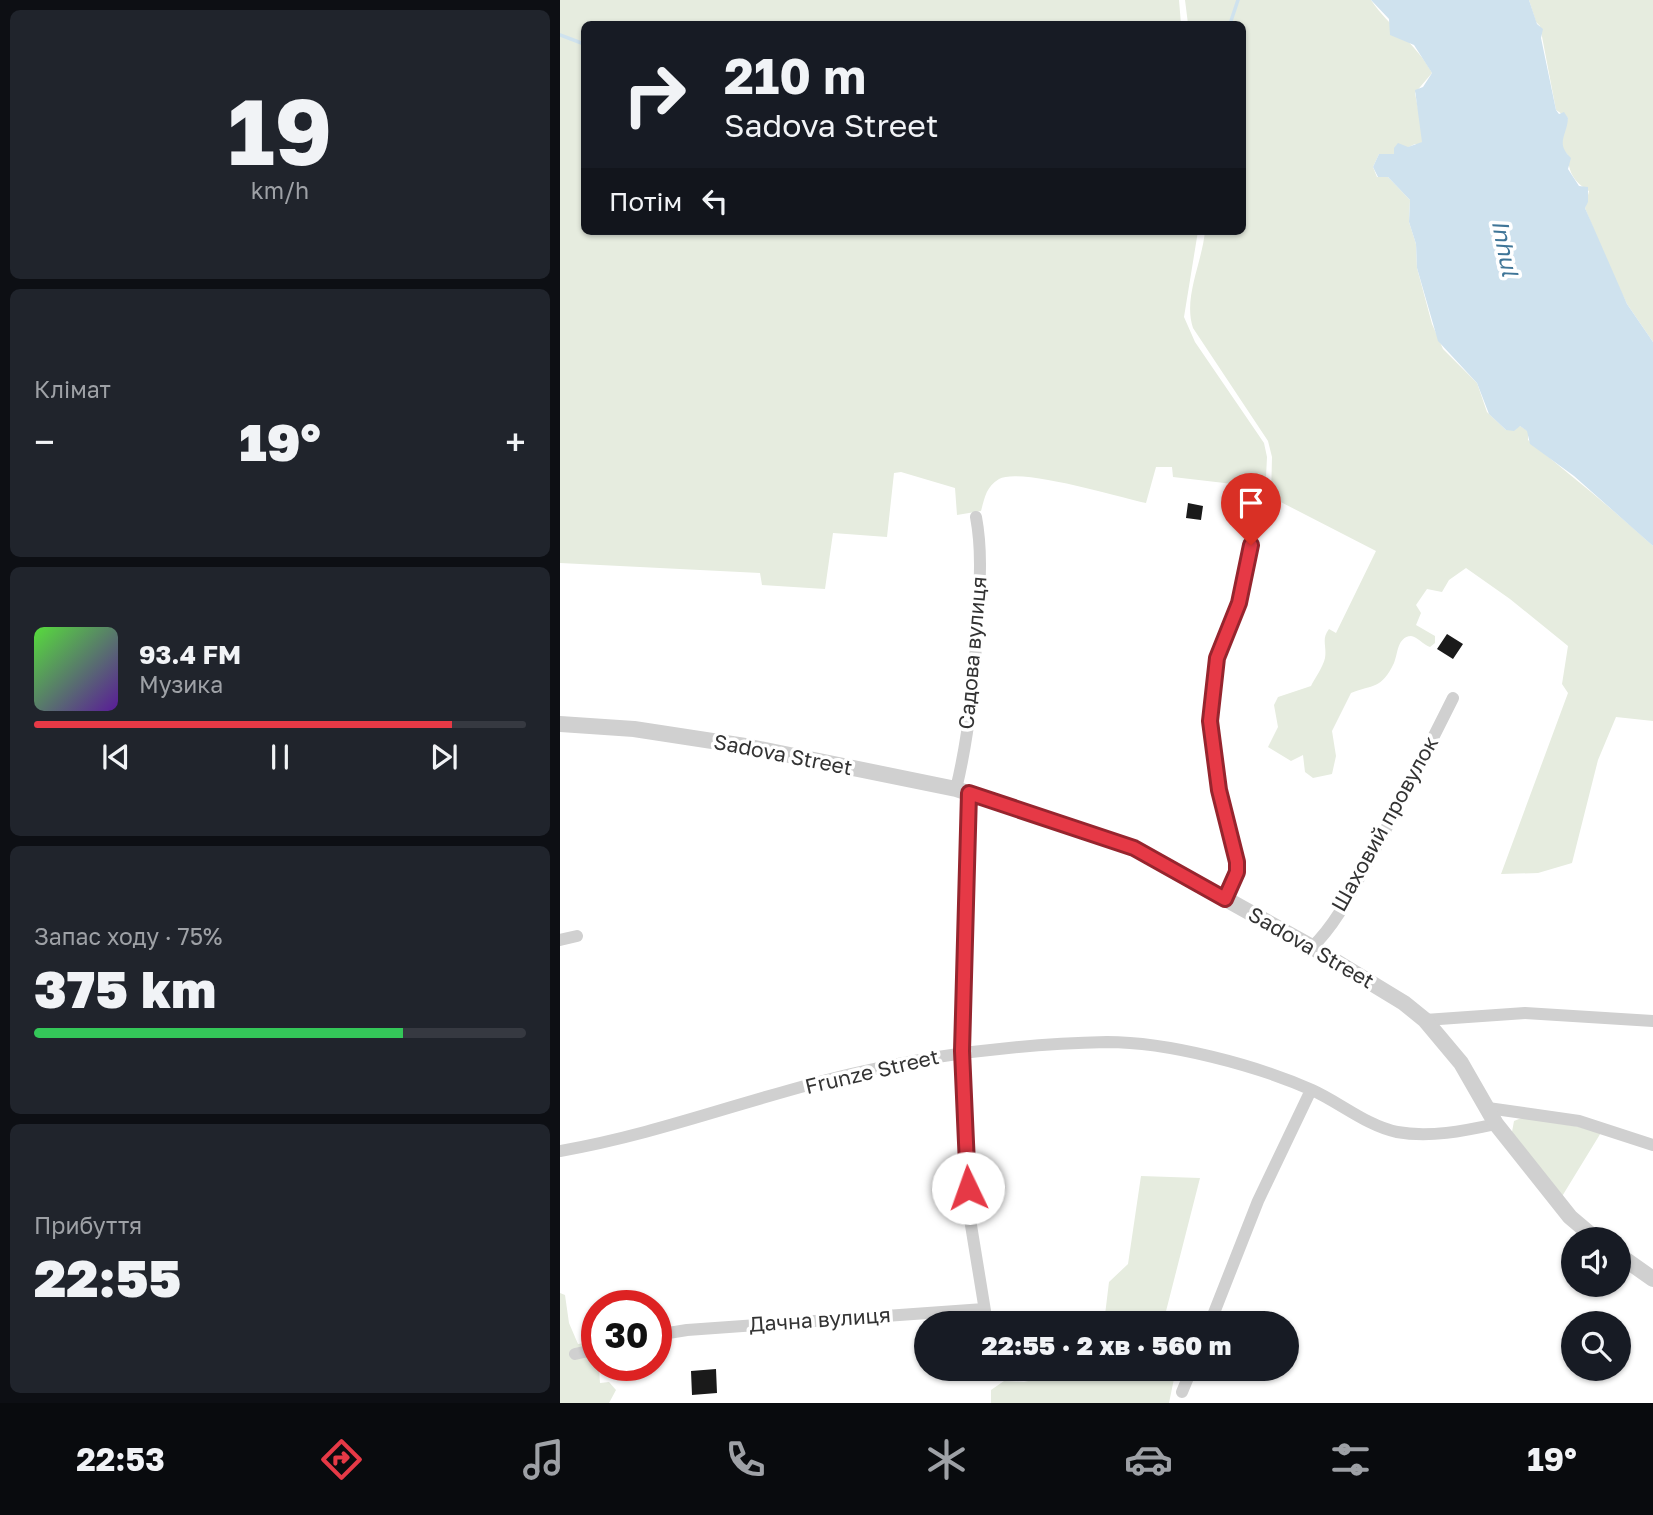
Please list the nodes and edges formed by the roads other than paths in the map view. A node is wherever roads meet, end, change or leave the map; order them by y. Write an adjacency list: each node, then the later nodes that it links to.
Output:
1 (976, 517): 5 (street, Садова вулиця)
2 (1251, 545): 6 (street)
3 (1453, 698): 9 (street, Шаховий провулок)
4 (560, 724): 5 (street, Sadova Street)
5 (962, 791): 6 (street, Sadova Street); 12 (street, Садова вулиця)
6 (1225, 899): 9 (street, Sadova Street)
7 (577, 936): 8 (street)
8 (560, 940)
9 (1312, 947): 10 (street, Sadova Street)
10 (1425, 1020): 11 (street); 14 (street, Sadova Street)
11 (1653, 1021)
12 (962, 1051): 13 (street, Frunze Street); 17 (street, Frunze Street); 21 (street, Садова вулиця)
13 (1311, 1090): 15 (street, Frunze Street); 22 (street)
14 (1488, 1108): 15 (street, Sadova Street); 16 (street)
15 (1496, 1124): 18 (street, Sadova Street)
16 (1653, 1145)
17 (560, 1151)
18 (1582, 1227)
19 (1631, 1263): 20 (street)
20 (1653, 1279)
21 (984, 1309): 23 (street, Дачна вулиця)
22 (1215, 1311)
23 (672, 1333)
24 (581, 1353): 25 (street)
25 (575, 1354)
26 (1187, 1381): 27 (street)
27 (1182, 1392)

